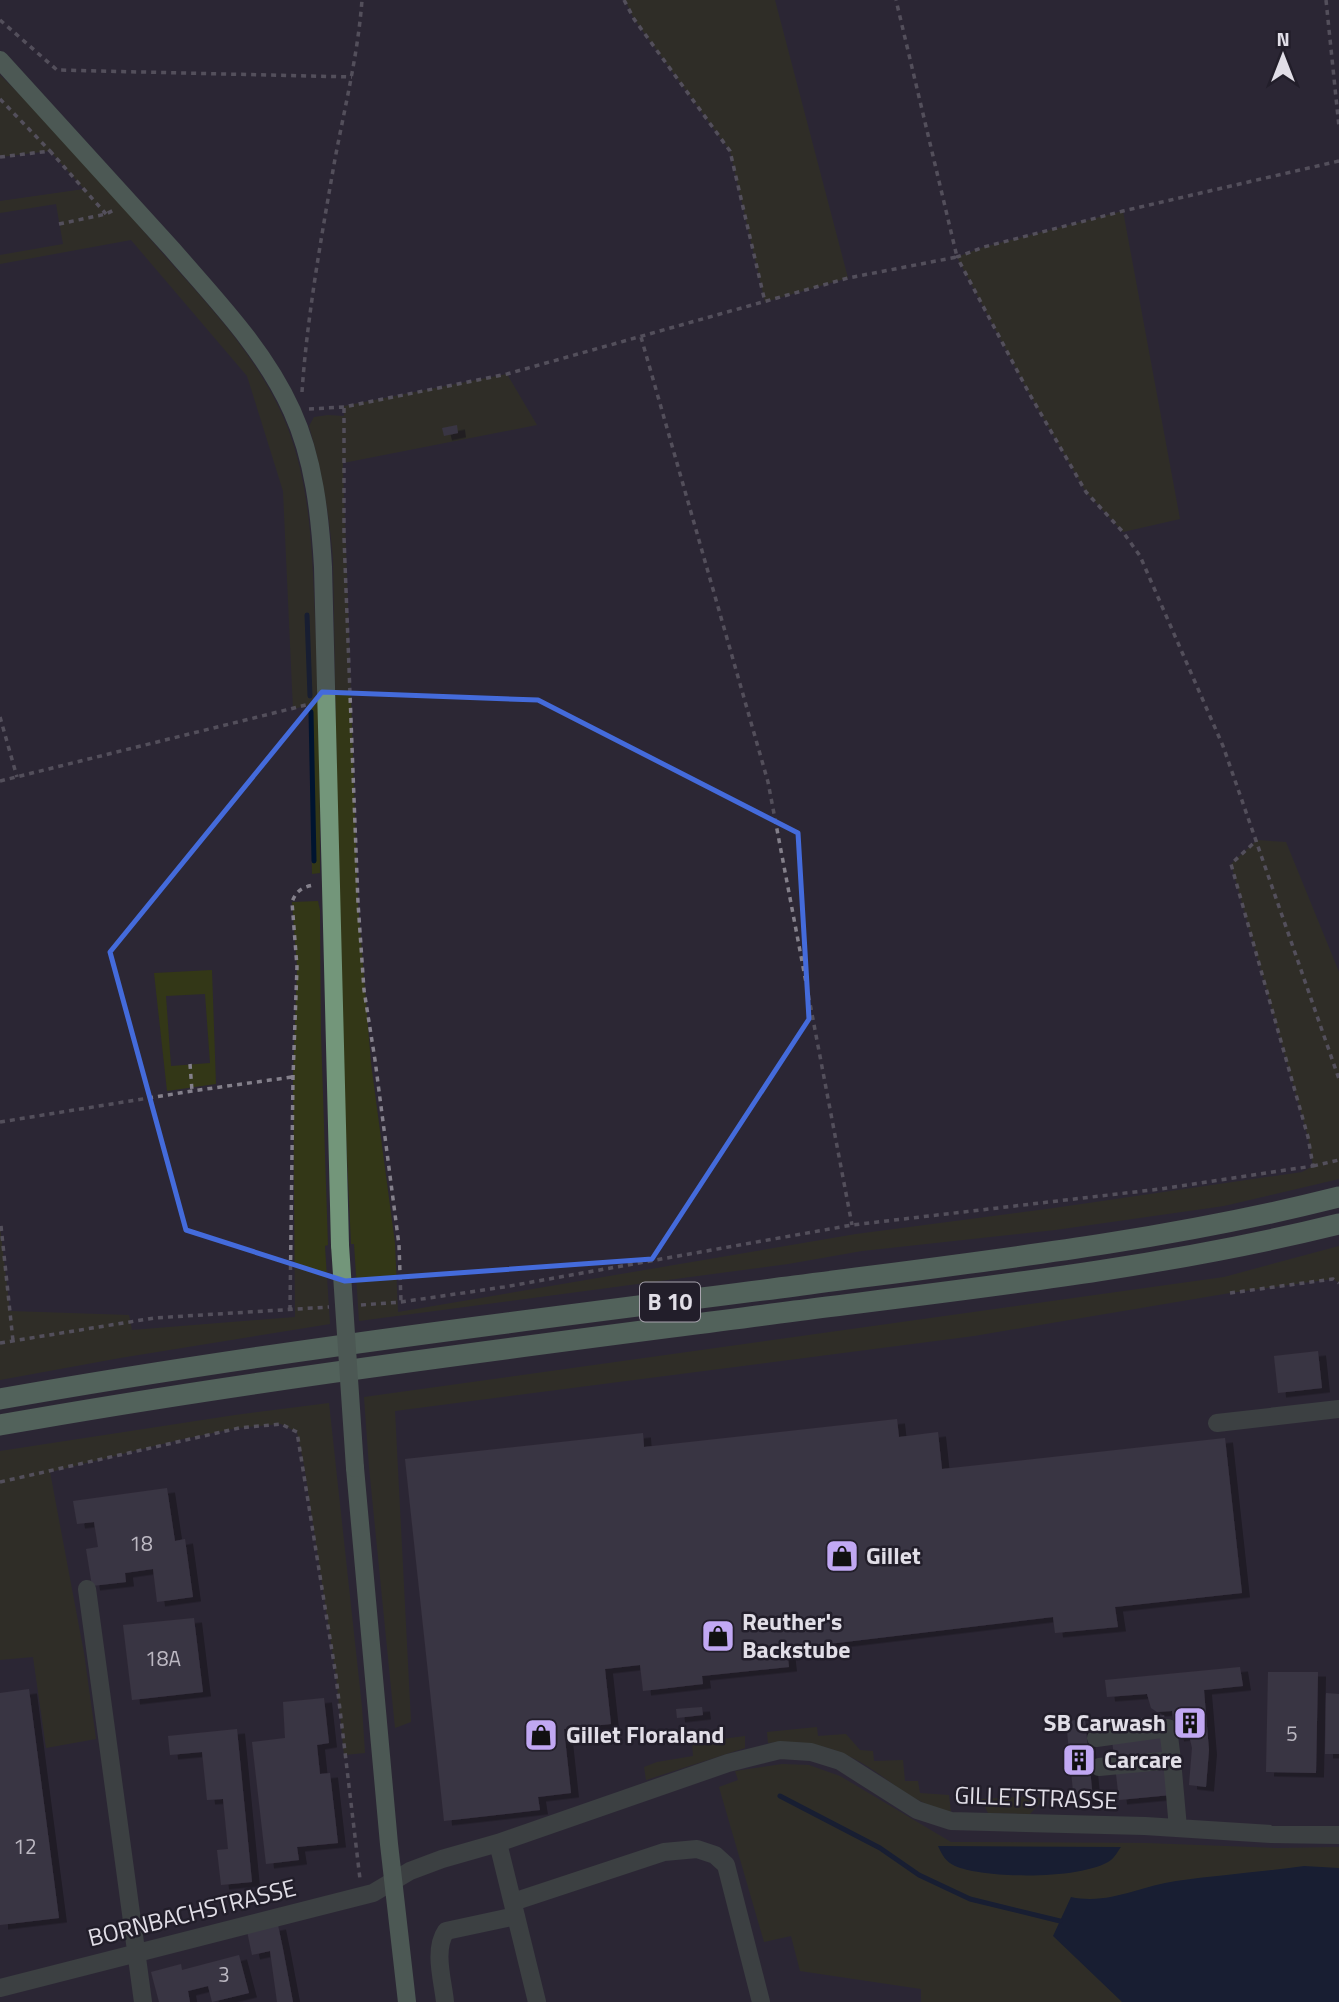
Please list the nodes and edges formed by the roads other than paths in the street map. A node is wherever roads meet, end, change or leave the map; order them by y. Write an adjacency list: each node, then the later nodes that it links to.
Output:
1 (0, 60): 15 (main road, bridge)
2 (1339, 1198): 4 (highway, B 10)
3 (1339, 1224): 7 (highway, B 10)
4 (0, 1399)
5 (1339, 1409): 6 (street)
6 (1217, 1423)
7 (0, 1425)
8 (87, 1589): 17 (street)
9 (1096, 1738): 10 (street)
10 (1172, 1760): 11 (street); 12 (street)
11 (1099, 1767)
12 (1178, 1828): 13 (street, GILLETSTRASSE); 14 (street, GILLETSTRASSE)
13 (1339, 1835)
14 (498, 1843): 15 (street, GILLETSTRASSE); 16 (street)
15 (394, 1881): 17 (street, BORNBACHSTRASSE); 20 (main road)
16 (514, 1909): 21 (street); 22 (street); 23 (street)
17 (136, 1954): 18 (street, BORNBACHSTRASSE); 19 (street)
18 (0, 1988)
19 (143, 2002)
20 (407, 2002)
21 (445, 2002)
22 (537, 2002)
23 (761, 2002)

